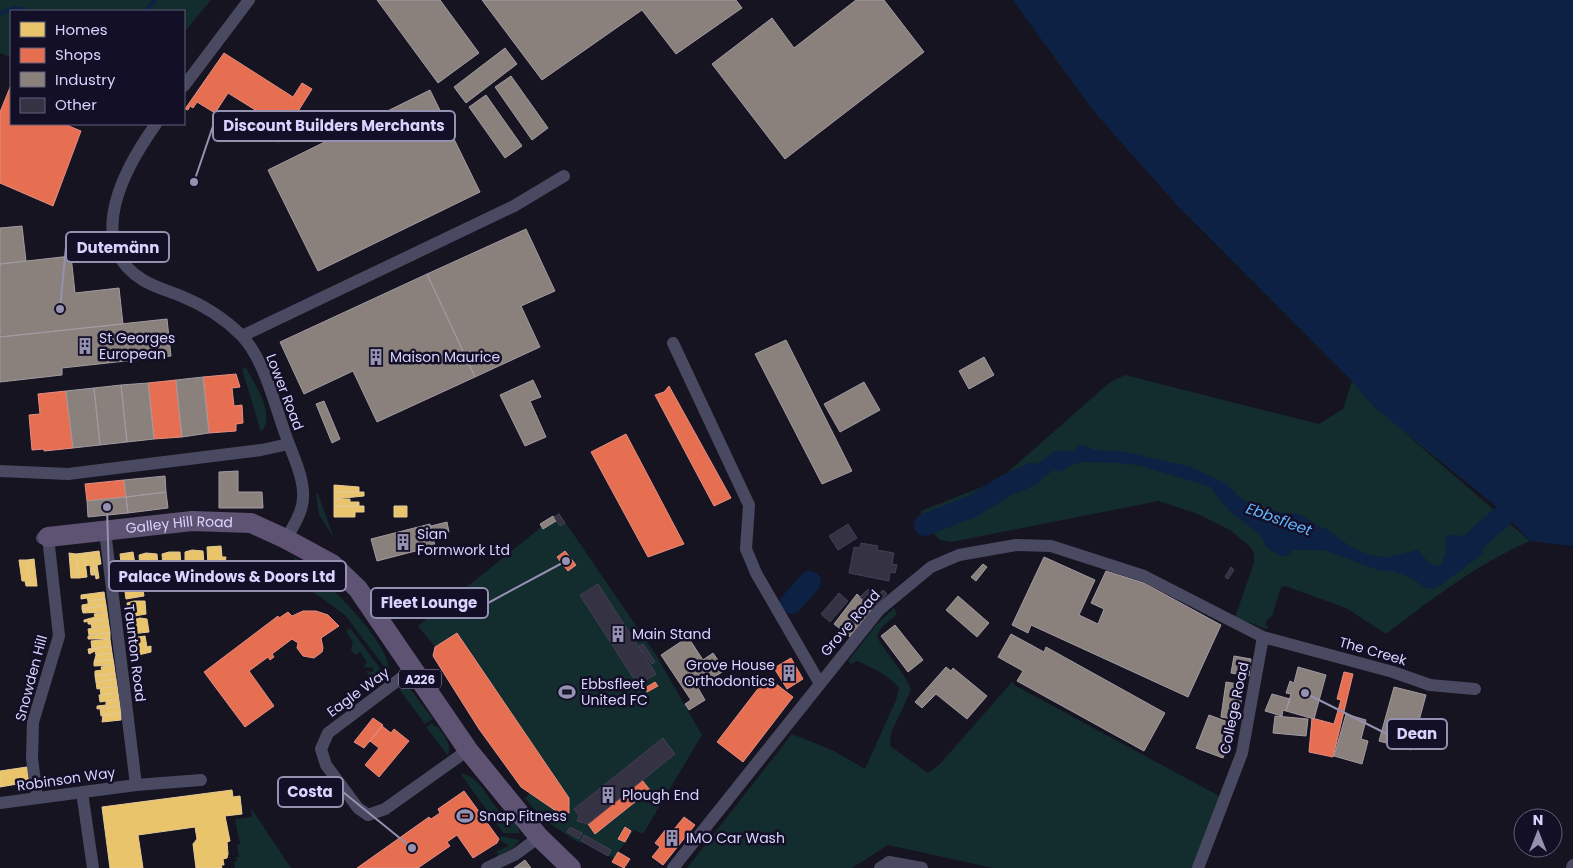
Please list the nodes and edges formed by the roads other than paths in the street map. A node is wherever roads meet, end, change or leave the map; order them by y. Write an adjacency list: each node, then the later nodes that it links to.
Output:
1 (249, 0): 2 (street)
2 (185, 85)
3 (155, 125): 5 (street, Lower Road)
4 (564, 176): 5 (street)
5 (242, 336): 7 (street, Lower Road)
6 (673, 342): 14 (street)
7 (289, 444): 8 (street); 11 (street, Lower Road)
8 (0, 471)
9 (105, 531): 10 (main road, Galley Hill Road / A226); 11 (main road, Galley Hill Road / A226); 17 (street, Taunton Road)
10 (44, 537): 21 (street, Snowden Hill)
11 (286, 539): 13 (main road, A226)
12 (1263, 636): 14 (street, Grove Road); 15 (street, The Creek); 31 (street, College Road)
13 (414, 669): 16 (main road, A226); 16 (street, Eagle Way)
14 (819, 682): 28 (street, Grove Road)
15 (1475, 689)
16 (468, 750): 23 (main road, A226)
17 (134, 768): 19 (street, Robinson Way)
18 (201, 780): 19 (street, Robinson Way)
19 (136, 785): 20 (street, Robinson Way)
20 (82, 792): 21 (street, Robinson Way); 24 (street)
21 (36, 798): 22 (street, Robinson Way)
22 (0, 803)
23 (539, 837): 25 (street); 26 (main road, A226); 27 (main road, A226)
24 (93, 868)
25 (486, 868)
26 (555, 868)
27 (571, 868)
28 (673, 868)
29 (880, 868): 30 (street)
30 (922, 868)
31 (1198, 868)

